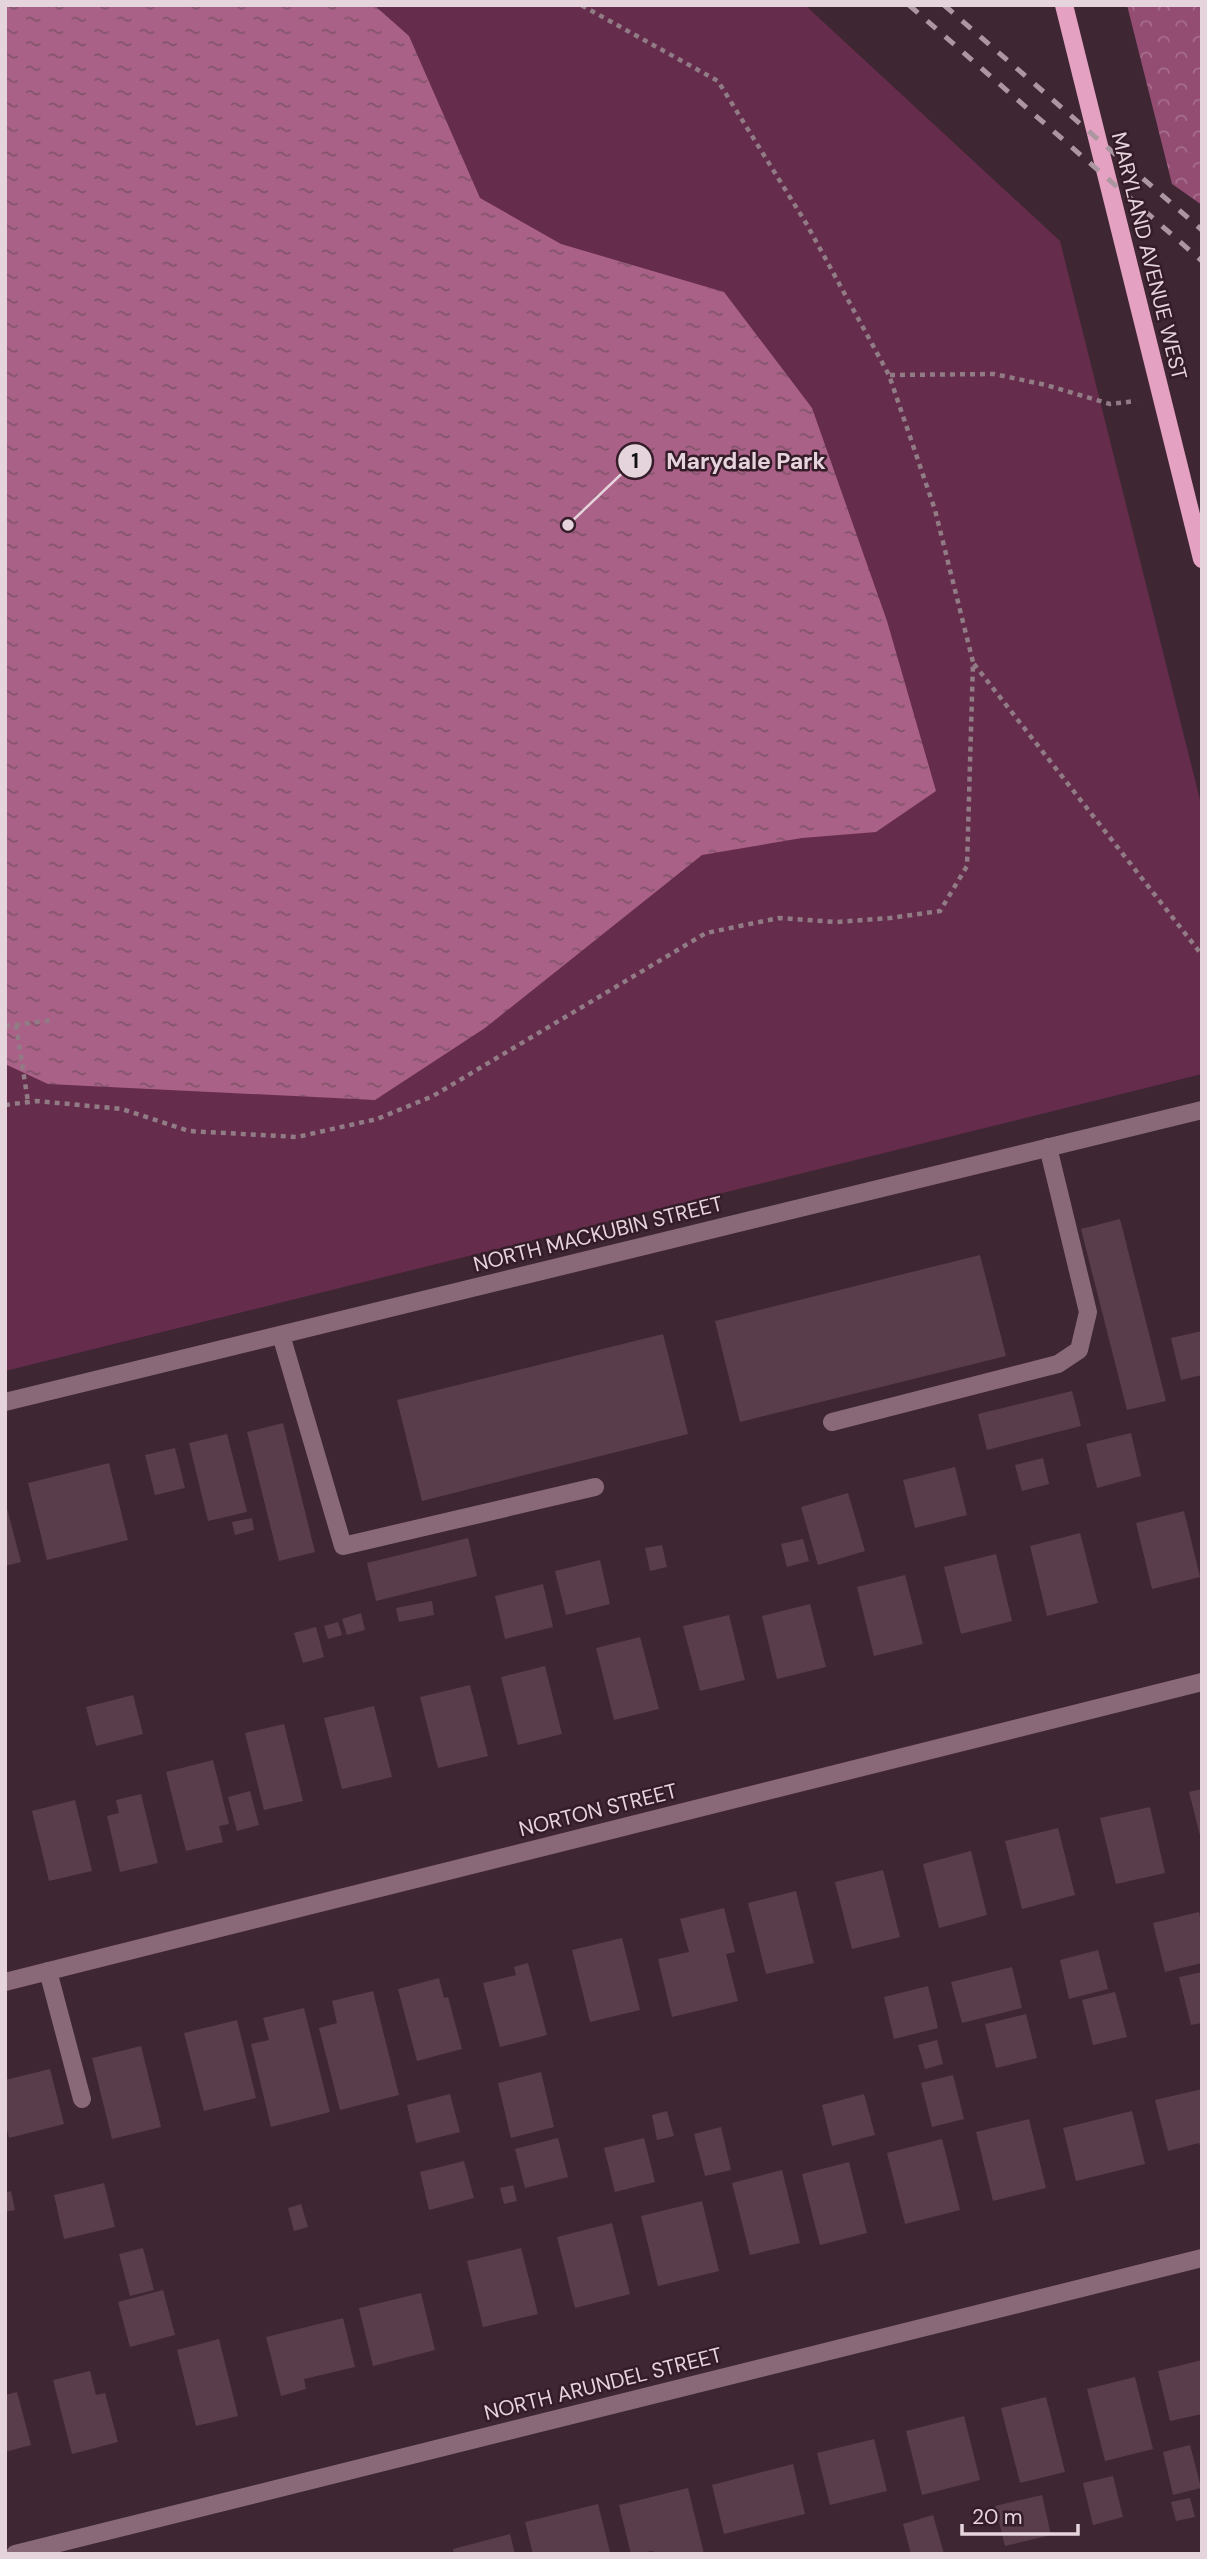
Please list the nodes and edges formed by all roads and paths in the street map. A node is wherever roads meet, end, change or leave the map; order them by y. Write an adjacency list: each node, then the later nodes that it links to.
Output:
1 (581, 5): 3 (path)
2 (1064, 5): 4 (main road, MARYLAND AVENUE WEST)
3 (889, 375): 4 (path); 6 (path)
4 (1161, 398): 5 (main road, MARYLAND AVENUE WEST)
5 (1202, 559)
6 (973, 662): 7 (path); 11 (path)
7 (1202, 955)
8 (54, 1020): 9 (path)
9 (16, 1025): 10 (path); 11 (path)
10 (5, 1026)
11 (28, 1102): 12 (path)
12 (5, 1105)
13 (1202, 1110): 14 (street, NORTH MACKUBIN STREET)
14 (1048, 1147): 15 (street, NORTH MACKUBIN STREET); 17 (street)
15 (281, 1335): 16 (street, NORTH MACKUBIN STREET); 18 (street)
16 (5, 1402)
17 (832, 1422)
18 (595, 1488)
19 (1202, 1682): 20 (street, NORTON STREET)
20 (48, 1971): 21 (street, NORTON STREET); 22 (street)
21 (5, 1982)
22 (82, 2099)
23 (1202, 2258): 24 (street, NORTH ARUNDEL STREET)
24 (15, 2554)

